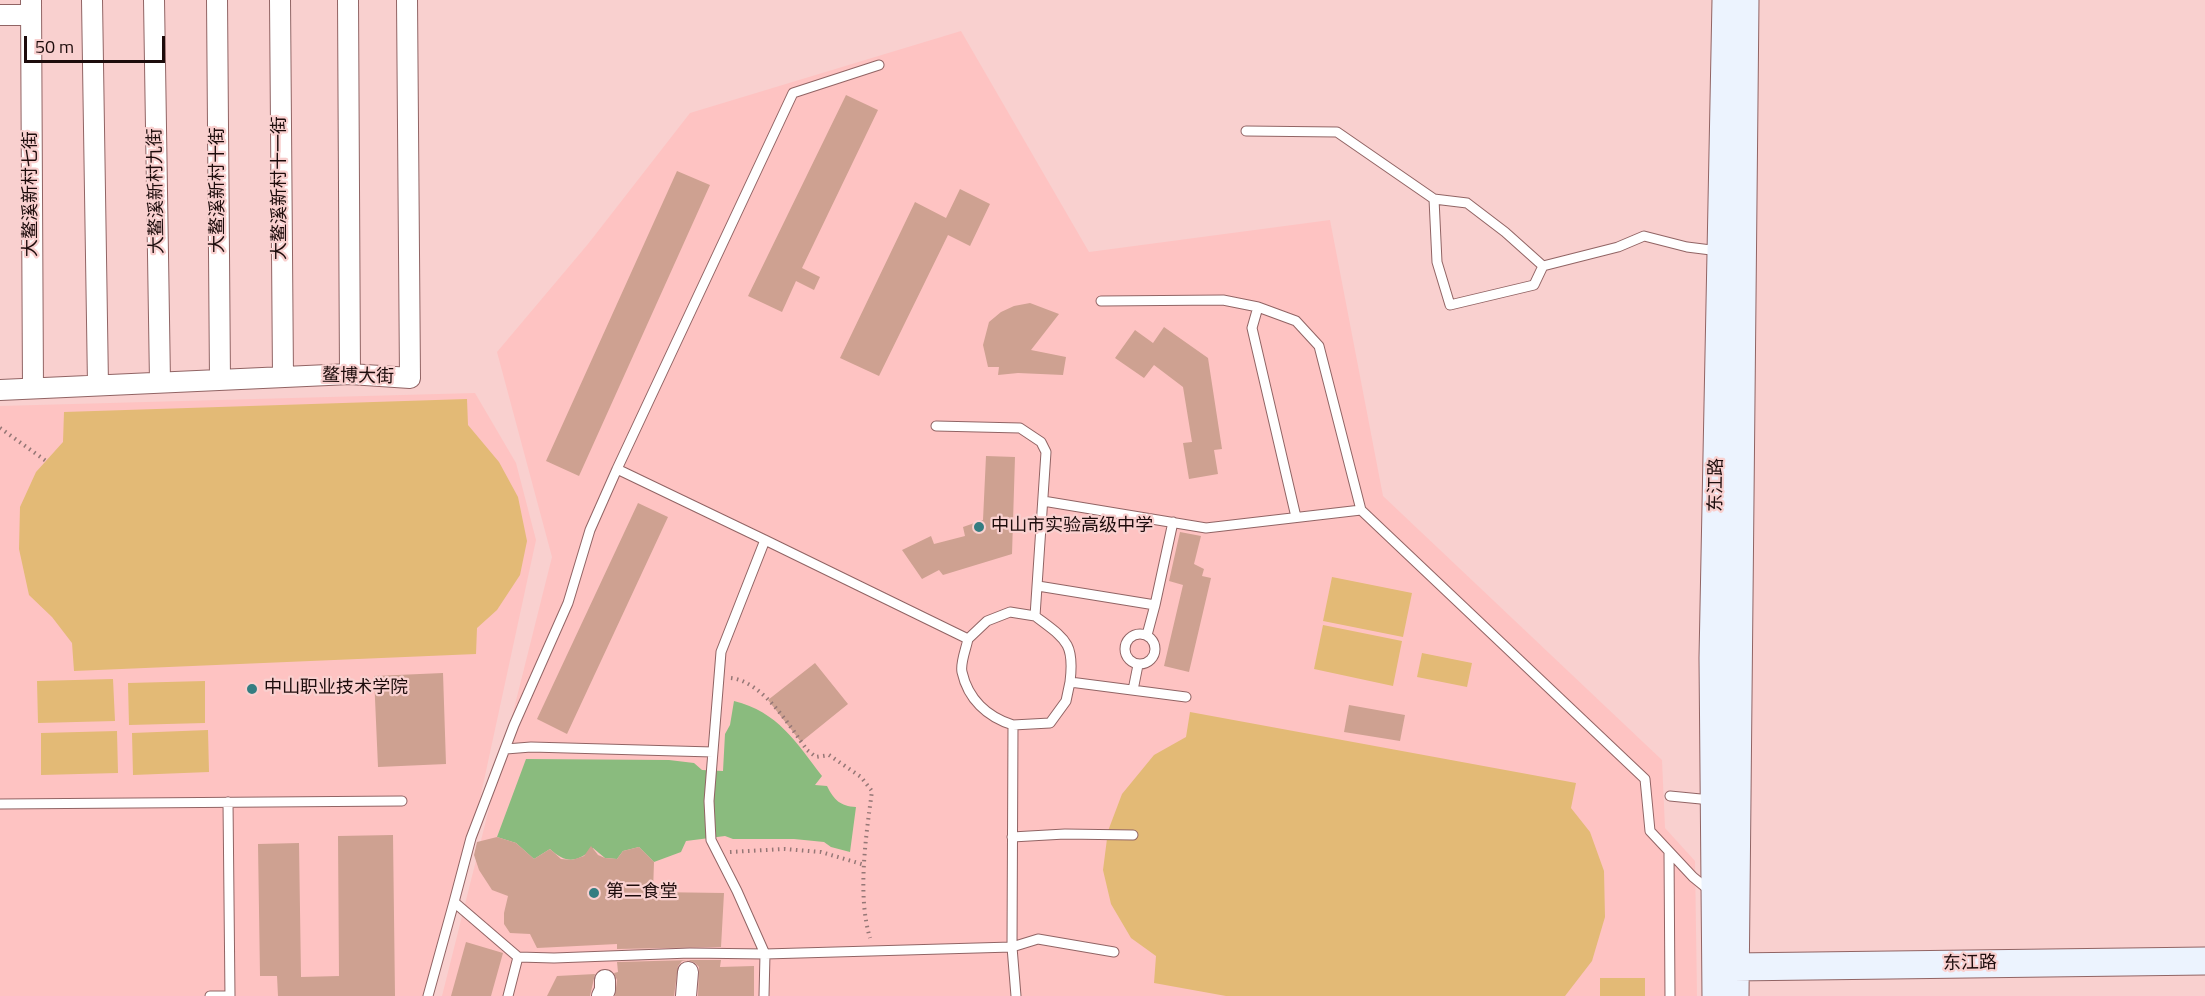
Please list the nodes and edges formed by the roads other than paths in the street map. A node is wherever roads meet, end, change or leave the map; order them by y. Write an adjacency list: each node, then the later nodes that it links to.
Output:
1 (92, 0): 22 (street)
2 (154, 0): 21 (street, 大鳌溪新村九街)
3 (218, 0): 20 (street, 大鳌溪新村十街)
4 (280, 0): 19 (street, 大鳌溪新村十一街)
5 (348, 0): 18 (street)
6 (407, 0): 18 (street, 鳌博大街)
7 (1726, 0): 14 (street, 东江路)
8 (1745, 0): 60 (street, 东江路)
9 (31, 7): 10 (street); 23 (street, 大鳌溪新村七街)
10 (0, 15)
11 (879, 65): 26 (lane)
12 (1246, 131): 13 (lane)
13 (1434, 199): 15 (lane); 15 (lane)
14 (1721, 251): 15 (lane); 45 (street, 东江路)
15 (1543, 266)
16 (1101, 301): 17 (lane)
17 (1258, 307): 28 (lane); 29 (lane)
18 (350, 374): 19 (street, 鳌博大街)
19 (283, 377): 20 (street, 鳌博大街)
20 (220, 380): 21 (street, 鳌博大街)
21 (160, 382): 22 (street, 鳌博大街)
22 (98, 385): 23 (street, 鳌博大街)
23 (33, 388): 24 (street, 鳌博大街)
24 (0, 390)
25 (936, 426): 27 (lane)
26 (617, 468): 31 (lane); 42 (lane)
27 (1043, 501): 30 (lane); 32 (lane)
28 (1361, 510): 29 (lane); 51 (lane)
29 (1296, 518): 30 (lane)
30 (1173, 522): 33 (lane)
31 (765, 540): 36 (lane); 43 (lane)
32 (1038, 586): 33 (lane); 34 (lane)
33 (1155, 605): 35 (lane)
34 (1035, 616): 36 (lane); 38 (lane)
35 (1147, 635): 37 (lane); 37 (lane)
36 (968, 639): 41 (lane)
37 (1138, 665): 39 (lane)
38 (1070, 682): 39 (lane); 41 (lane)
39 (1133, 690): 40 (lane)
40 (1186, 697)
41 (1013, 725): 50 (lane)
42 (506, 749): 43 (lane); 53 (lane)
43 (713, 752): 56 (lane)
44 (1670, 796): 45 (lane)
45 (1714, 800): 52 (street, 东江路)
46 (402, 801): 47 (lane)
47 (228, 802): 48 (lane); 62 (lane)
48 (0, 804)
49 (1133, 836): 50 (lane)
50 (1012, 837): 54 (lane)
51 (1669, 852): 52 (lane); 68 (lane)
52 (1714, 894): 60 (street, 东江路)
53 (454, 902): 57 (lane); 63 (lane)
54 (1012, 947): 55 (lane); 56 (lane); 67 (lane)
55 (1114, 952)
56 (765, 954): 57 (lane); 66 (lane)
57 (518, 957): 64 (lane)
58 (2205, 961): 60 (street, 东江路)
59 (687, 972): 65 (street)
60 (1722, 978): 69 (street, 东江路)
61 (210, 996): 62 (lane)
62 (230, 996)
63 (428, 996)
64 (508, 996)
65 (686, 996)
66 (764, 996)
67 (1016, 996)
68 (1670, 996)
69 (1735, 996)

